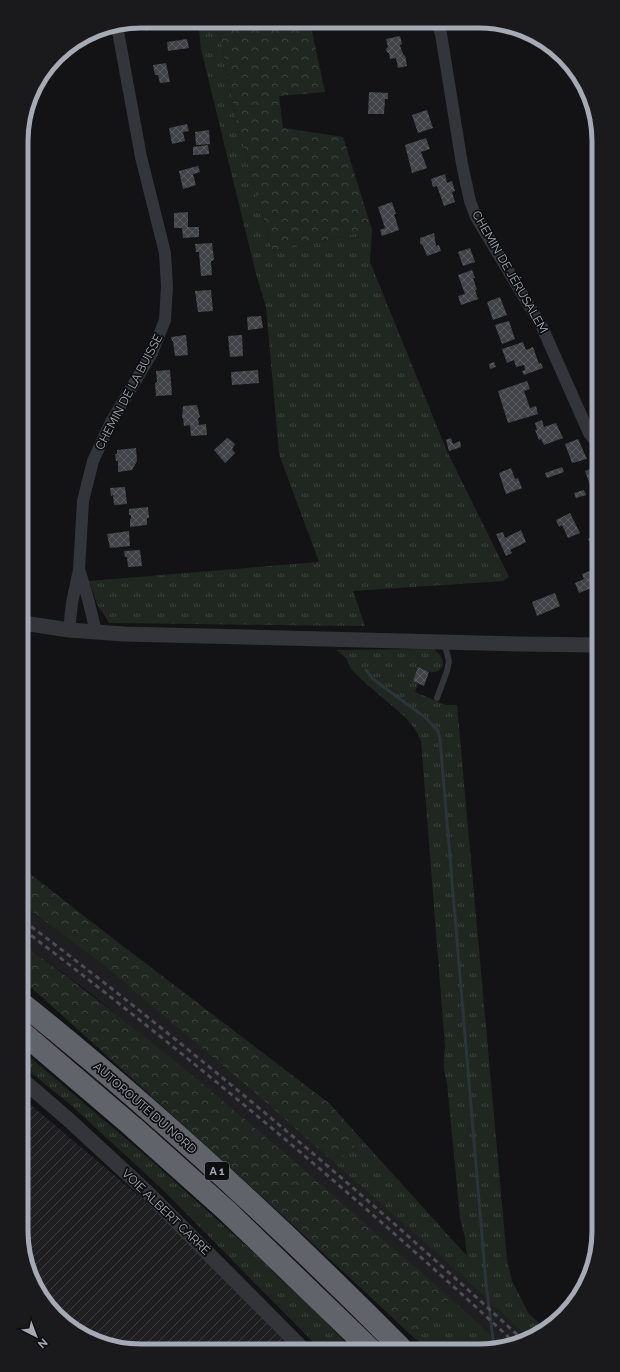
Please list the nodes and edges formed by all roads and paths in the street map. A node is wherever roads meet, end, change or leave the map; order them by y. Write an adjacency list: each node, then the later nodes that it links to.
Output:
1 (439, 28): 3 (street, CHEMIN DE JÉRUSALEM)
2 (118, 30): 4 (street, CHEMIN DE LA BUISSE)
3 (592, 437)
4 (79, 570): 6 (street, CHEMIN DE LA BUISSE); 7 (street, CHEMIN DE LA BUISSE)
5 (28, 624): 6 (street)
6 (69, 630): 7 (street)
7 (96, 632): 8 (street)
8 (444, 642): 9 (street); 10 (lane)
9 (592, 645)
10 (436, 698)
11 (28, 1008): 16 (highway, AUTOROUTE DU NORD / A 1)
12 (28, 1037): 15 (highway, AUTOROUTE DU NORD / A 1)
13 (28, 1085): 14 (street, VOIE ALBERT CARRÉ)
14 (298, 1344)
15 (365, 1344)
16 (397, 1344)

